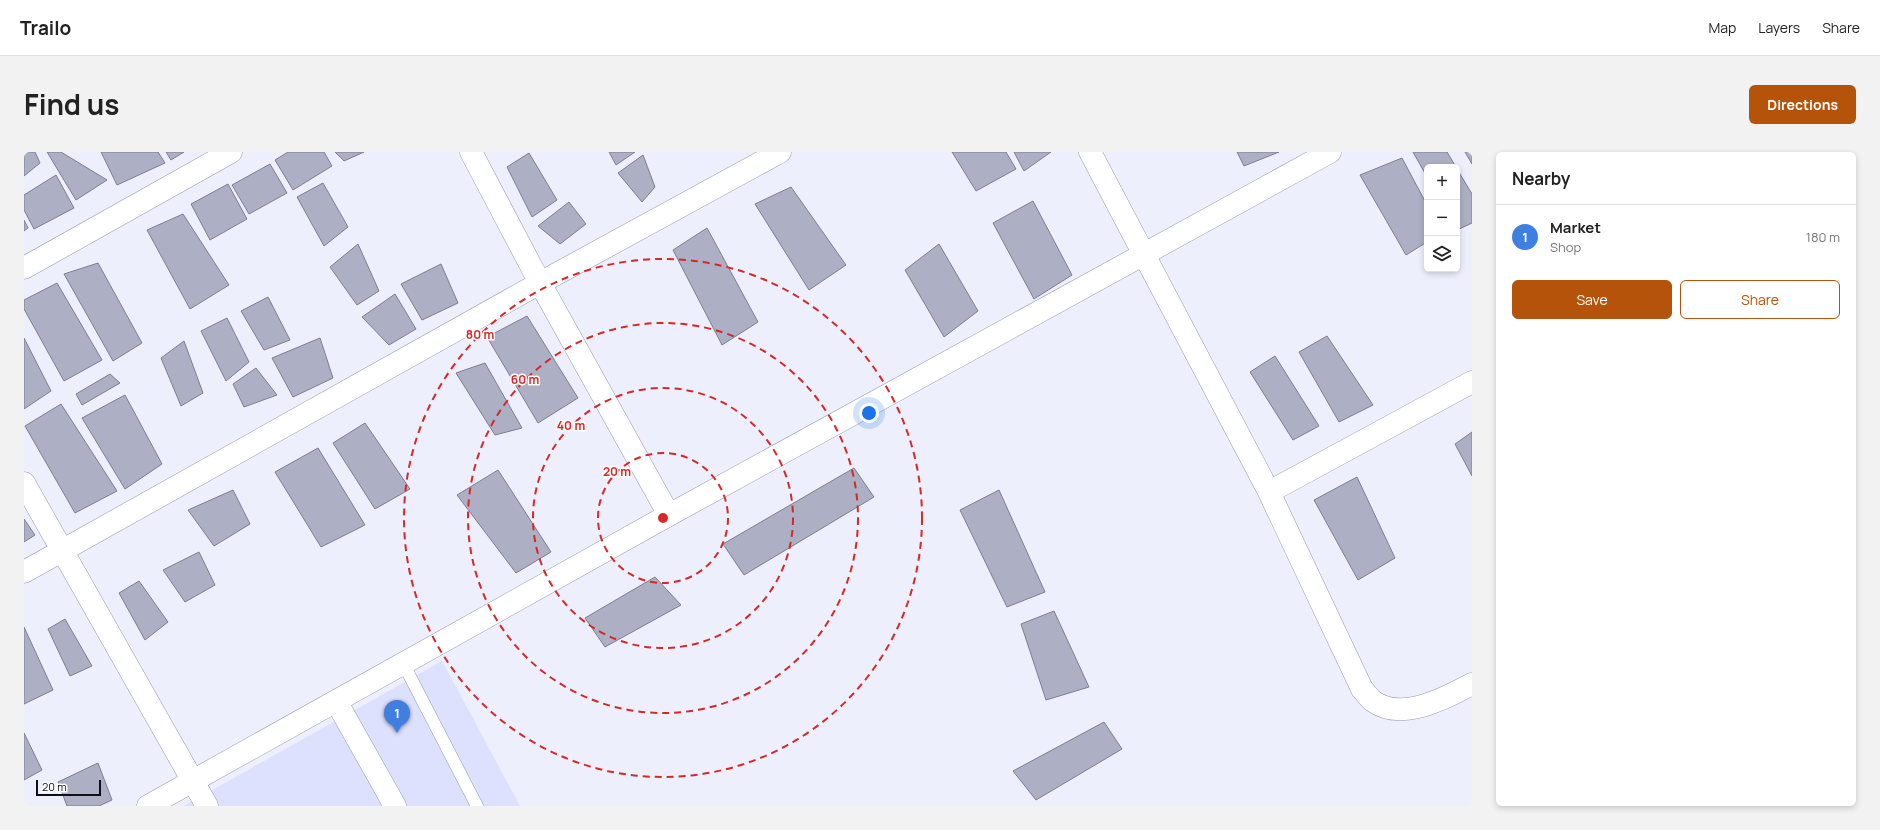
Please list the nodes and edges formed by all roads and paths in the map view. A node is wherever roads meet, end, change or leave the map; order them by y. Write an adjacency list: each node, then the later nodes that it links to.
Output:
1 (231, 152): 7 (street)
2 (471, 152): 8 (street)
3 (780, 152): 8 (street)
4 (1090, 152): 6 (street)
5 (1330, 152): 6 (street)
6 (1144, 254): 11 (street); 12 (street)
7 (24, 268)
8 (540, 283): 12 (street); 13 (street)
9 (1472, 382): 11 (street)
10 (24, 482): 13 (street)
11 (1269, 492): 16 (street)
12 (670, 515): 15 (street)
13 (62, 552): 14 (street); 18 (street)
14 (24, 572)
15 (404, 664): 17 (street); 22 (lane)
16 (1472, 684)
17 (336, 701): 18 (street); 21 (street)
18 (193, 780): 19 (street); 20 (street)
19 (148, 806)
20 (207, 806)
21 (395, 806)
22 (477, 806)

